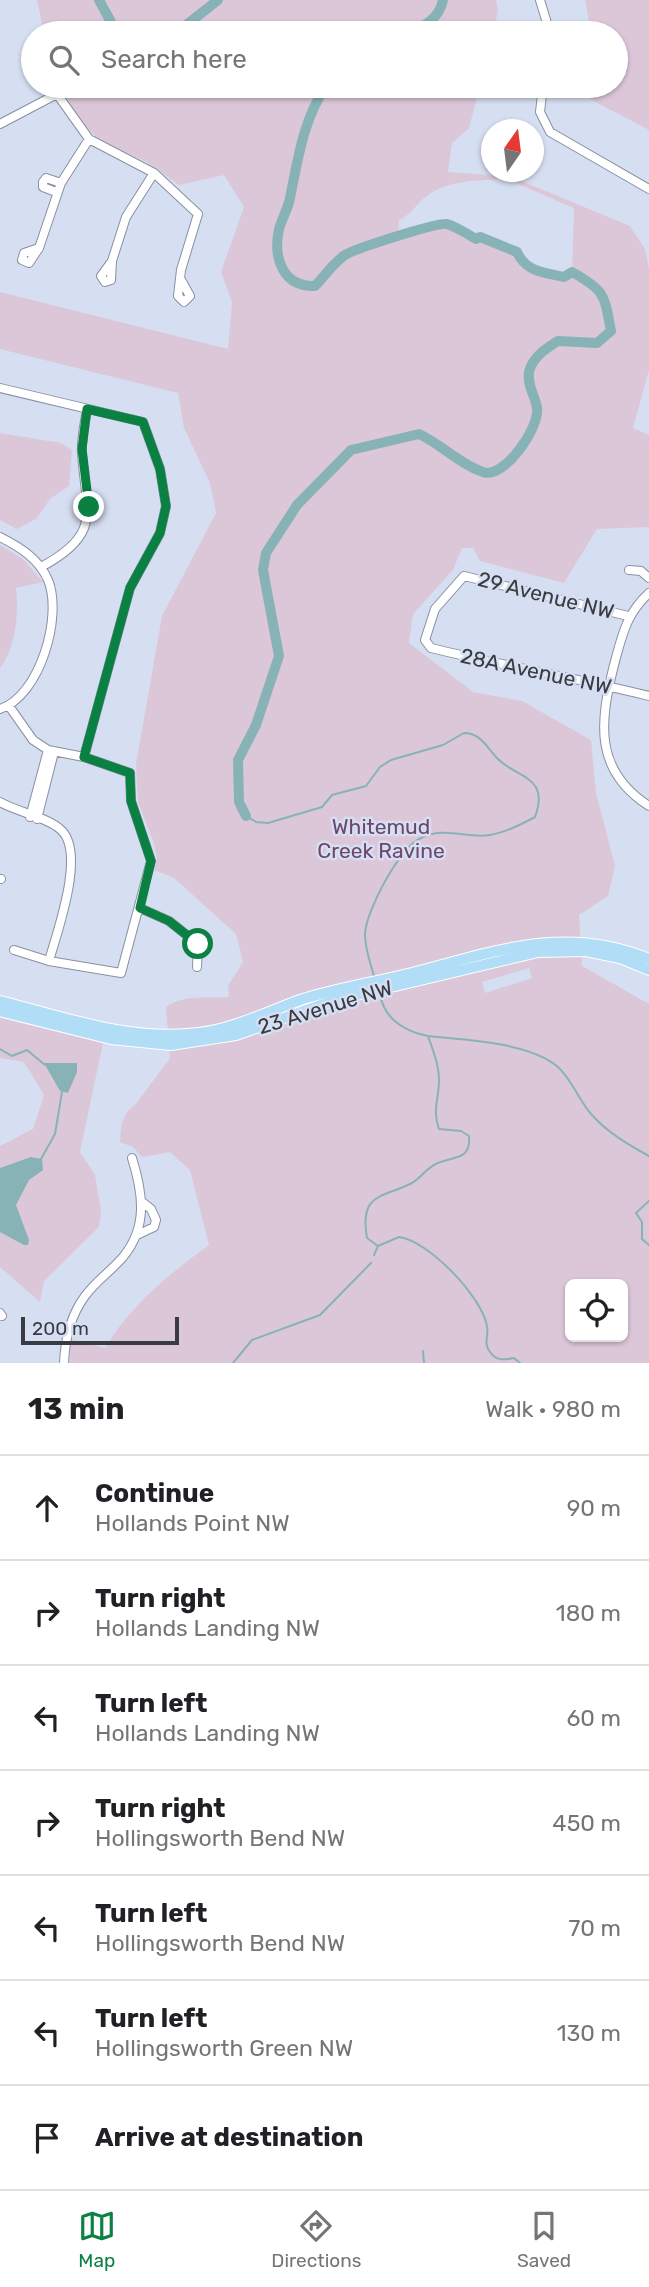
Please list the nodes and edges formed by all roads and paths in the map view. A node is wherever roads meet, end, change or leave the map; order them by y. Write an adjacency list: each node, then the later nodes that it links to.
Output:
1 (540, 0): 2 (street)
2 (546, 21)
3 (50, 98): 6 (street)
4 (60, 98): 9 (street)
5 (542, 98): 12 (street)
6 (19, 116): 7 (street); 8 (street)
7 (0, 124)
8 (0, 131)
9 (89, 139): 10 (street); 11 (street)
10 (154, 173): 15 (street); 16 (street)
11 (61, 183): 13 (street); 13 (street)
12 (649, 189)
13 (56, 192): 14 (street)
14 (39, 248)
15 (112, 261)
16 (180, 278)
17 (0, 388): 18 (street)
18 (87, 409): 20 (street); 30 (street)
19 (0, 537): 20 (street)
20 (41, 567): 28 (street)
21 (629, 570): 22 (street)
22 (649, 578)
23 (649, 593): 24 (street)
24 (628, 616): 25 (street, 29 Avenue NW); 26 (street)
25 (426, 643): 26 (street, 28A Avenue NW)
26 (609, 686): 27 (street, 28A Avenue NW); 32 (street)
27 (649, 696)
28 (4, 707): 29 (street)
29 (51, 751): 30 (street); 33 (street)
30 (84, 757): 34 (street)
31 (0, 802): 33 (street)
32 (645, 804)
33 (34, 818): 37 (street)
34 (140, 908): 37 (street); 38 (street)
35 (14, 950): 37 (street)
36 (649, 959): 40 (main road, 23 Avenue NW)
37 (50, 961)
38 (197, 967)
39 (649, 970): 40 (main road, 23 Avenue NW)
40 (407, 978): 41 (main road, 23 Avenue NW)
41 (356, 990): 42 (main road, 23 Avenue NW); 43 (main road, 23 Avenue NW)
42 (0, 1001)
43 (0, 1011)
44 (132, 1158): 45 (street)
45 (142, 1202): 46 (street); 46 (street)
46 (137, 1235): 47 (street)
47 (64, 1363)

